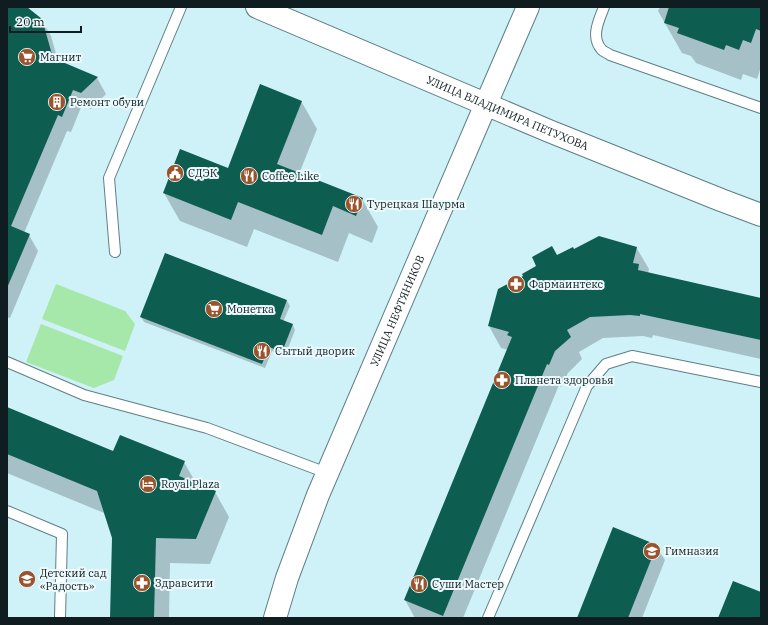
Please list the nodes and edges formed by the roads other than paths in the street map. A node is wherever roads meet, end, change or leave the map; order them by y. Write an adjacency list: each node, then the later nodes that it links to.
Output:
1 (181, 7): 8 (lane)
2 (257, 7): 5 (main road, УЛИЦА ВЛАДИМИРА ПЕТУХОВА)
3 (528, 7): 5 (main road, УЛИЦА НЕФТЯНИКОВ)
4 (604, 7): 6 (lane)
5 (486, 104): 7 (main road, УЛИЦА ВЛАДИМИРА ПЕТУХОВА); 11 (main road, УЛИЦА НЕФТЯНИКОВ)
6 (761, 108)
7 (761, 215)
8 (115, 252)
9 (7, 362): 11 (lane)
10 (761, 382): 15 (lane)
11 (327, 473): 14 (main road, УЛИЦА НЕФТЯНИКОВ)
12 (7, 511): 13 (lane)
13 (60, 618)
14 (275, 618)
15 (488, 618)

